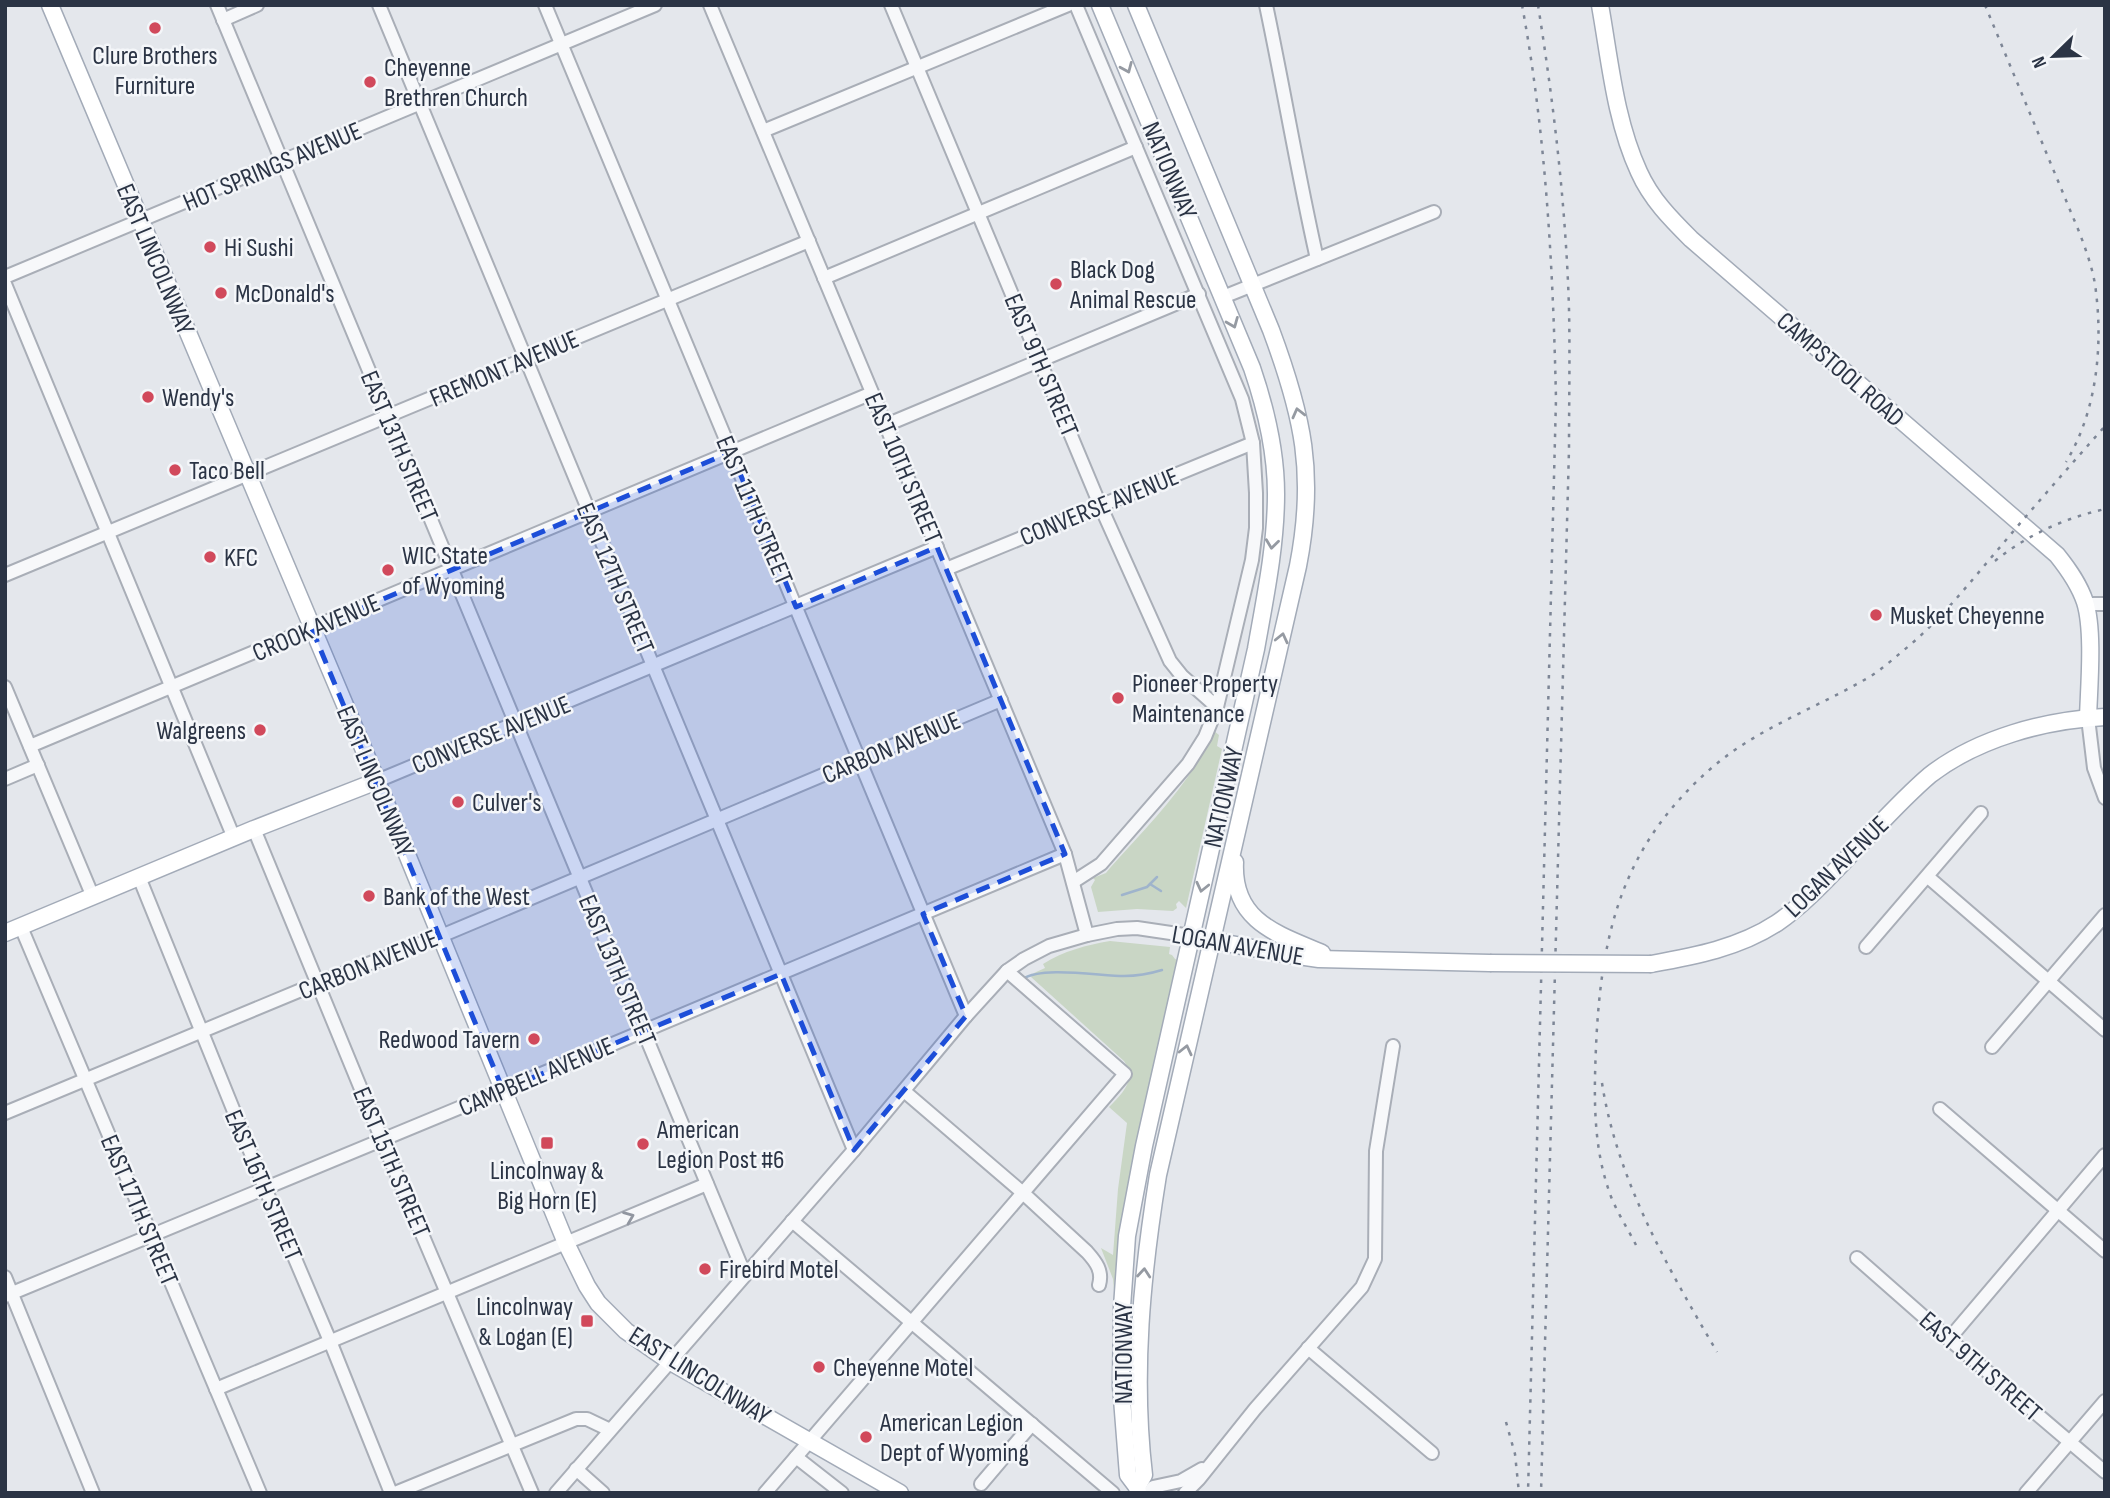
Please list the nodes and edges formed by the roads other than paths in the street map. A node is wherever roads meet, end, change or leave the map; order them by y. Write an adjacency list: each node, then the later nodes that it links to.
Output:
1 (50, 5): 24 (main road, EAST LINCOLNWAY)
2 (217, 5): 15 (street, EAST 13TH STREET)
3 (257, 5): 15 (street)
4 (379, 5): 18 (street, EAST 12TH STREET)
5 (545, 5): 16 (street, EAST 11TH STREET)
6 (655, 5): 16 (street, HOT SPRINGS AVENUE)
7 (710, 5): 19 (street, EAST 10TH STREET)
8 (891, 5): 17 (street, EAST 9TH STREET)
9 (1068, 5): 17 (street)
10 (1076, 5): 20 (street)
11 (1100, 5): 32 (main road, NATIONWAY, one-way to 32)
12 (1136, 5): 30 (main road, NATIONWAY)
13 (1266, 5): 26 (street)
14 (1600, 5): 49 (main road, CAMPSTOOL ROAD)
15 (222, 20): 21 (street, EAST 13TH STREET)
16 (561, 45): 18 (street, HOT SPRINGS AVENUE); 33 (street, EAST 11TH STREET)
17 (918, 68): 19 (street); 23 (street, EAST 9TH STREET)
18 (420, 104): 21 (street, HOT SPRINGS AVENUE); 34 (street, EAST 12TH STREET)
19 (763, 131): 25 (street, EAST 10TH STREET)
20 (1136, 147): 23 (street); 31 (street)
21 (282, 162): 24 (street, HOT SPRINGS AVENUE); 37 (street, EAST 13TH STREET)
22 (1434, 212): 26 (street)
23 (978, 213): 28 (street); 35 (street, EAST 9TH STREET)
24 (140, 221): 27 (street, HOT SPRINGS AVENUE); 41 (main road, EAST LINCOLNWAY)
25 (809, 241): 28 (street, EAST 10TH STREET); 33 (street, FREMONT AVENUE)
26 (1317, 259): 30 (street)
27 (5, 277)
28 (824, 278): 36 (street, EAST 10TH STREET)
29 (5, 284): 44 (street)
30 (1252, 285): 32 (street); 68 (main road, NATIONWAY, one-way to 30)
31 (1199, 294): 35 (street); 39 (street)
32 (1223, 297): 83 (main road, NATIONWAY, one-way to 83)
33 (668, 300): 34 (street, FREMONT AVENUE); 40 (street, EAST 11TH STREET)
34 (526, 359): 37 (street, FREMONT AVENUE); 43 (street, EAST 12TH STREET)
35 (1040, 360): 38 (street); 42 (street, EAST 9TH STREET)
36 (872, 393): 38 (street, EAST 10TH STREET); 40 (street, CROOK AVENUE)
37 (388, 417): 41 (street, FREMONT AVENUE); 47 (street, EAST 13TH STREET)
38 (886, 425): 45 (street, EAST 10TH STREET)
39 (1253, 443): 42 (street, CONVERSE AVENUE); 57 (street)
40 (731, 452): 43 (street, CROOK AVENUE); 51 (street, EAST 11TH STREET)
41 (247, 476): 44 (street, FREMONT AVENUE); 52 (main road, EAST LINCOLNWAY)
42 (1100, 505): 46 (street, CONVERSE AVENUE); 57 (street, EAST 9TH STREET)
43 (589, 512): 47 (street, CROOK AVENUE); 53 (street, EAST 12TH STREET)
44 (107, 533): 48 (street, FREMONT AVENUE); 55 (street)
45 (937, 547): 46 (street, EAST 10TH STREET); 51 (street, CONVERSE AVENUE)
46 (946, 569): 56 (street, EAST 10TH STREET)
47 (452, 570): 52 (street, CROOK AVENUE); 59 (street, EAST 13TH STREET)
48 (5, 575)
49 (2086, 604): 50 (street); 58 (main road, CAMPSTOOL ROAD)
50 (2105, 604)
51 (796, 607): 53 (street, CONVERSE AVENUE); 61 (street, EAST 11TH STREET)
52 (312, 629): 55 (street, CROOK AVENUE); 64 (main road, EAST LINCOLNWAY)
53 (653, 667): 59 (street, CONVERSE AVENUE); 67 (street, EAST 12TH STREET)
54 (5, 687): 60 (street)
55 (172, 688): 60 (street, CROOK AVENUE); 70 (street)
56 (1001, 701): 61 (street, CARBON AVENUE); 71 (street, EAST 10TH STREET)
57 (1217, 707): 75 (street)
58 (2097, 718): 65 (street); 86 (main road, LOGAN AVENUE, bridge)
59 (516, 725): 64 (street, CONVERSE AVENUE); 73 (street, EAST 13TH STREET)
60 (30, 746): 62 (street)
61 (859, 760): 67 (street, CARBON AVENUE); 77 (street, EAST 11TH STREET)
62 (38, 765): 63 (street); 76 (street)
63 (5, 779)
64 (377, 781): 69 (main road, CONVERSE AVENUE); 82 (main road, EAST LINCOLNWAY)
65 (2105, 798)
66 (1981, 813): 74 (street)
67 (717, 820): 73 (street, CARBON AVENUE); 88 (street, EAST 12TH STREET)
68 (1238, 825): 84 (main road, NATIONWAY); 86 (main road)
69 (254, 829): 70 (main road, CONVERSE AVENUE); 90 (street, EAST 15TH STREET)
70 (234, 838): 72 (main road, CONVERSE AVENUE)
71 (1065, 854): 75 (street, EAST 10TH STREET); 77 (street, CAMPBELL AVENUE)
72 (139, 877): 76 (main road, CONVERSE AVENUE); 94 (street, EAST 16TH STREET)
73 (579, 877): 82 (street, CARBON AVENUE); 93 (street, EAST 13TH STREET)
74 (1928, 877): 85 (street); 89 (street)
75 (1073, 882): 81 (street, EAST 10TH STREET)
76 (93, 897): 79 (main road, CONVERSE AVENUE)
77 (923, 914): 88 (street, CAMPBELL AVENUE); 91 (street, EAST 11TH STREET)
78 (2105, 915): 89 (street)
79 (21, 926): 80 (main road, CONVERSE AVENUE); 97 (street, EAST 17TH STREET)
80 (5, 933)
81 (1087, 935): 83 (street, LOGAN AVENUE); 87 (street, LOGAN AVENUE)
82 (441, 936): 90 (street, CARBON AVENUE); 98 (main road, EAST LINCOLNWAY)
83 (1191, 936): 84 (main road, LOGAN AVENUE); 137 (main road, NATIONWAY)
84 (1211, 940): 86 (main road, LOGAN AVENUE); 137 (main road, NATIONWAY, one-way to 84)
85 (1866, 947)
86 (1338, 960)
87 (1007, 971): 91 (street, LOGAN AVENUE); 107 (street)
88 (780, 974): 93 (street, CAMPBELL AVENUE); 103 (street, EAST 12TH STREET)
89 (2048, 981): 92 (street); 96 (street)
90 (318, 983): 94 (street, CARBON AVENUE); 102 (street, EAST 15TH STREET)
91 (966, 1016): 99 (street, LOGAN AVENUE)
92 (2105, 1030)
93 (643, 1031): 98 (street, CAMPBELL AVENUE); 105 (street, EAST 13TH STREET)
94 (202, 1033): 97 (street, CARBON AVENUE); 106 (street, EAST 16TH STREET)
95 (1393, 1046): 122 (street)
96 (1992, 1047)
97 (85, 1080): 101 (street, CARBON AVENUE); 110 (street, EAST 17TH STREET)
98 (503, 1090): 102 (street, CAMPBELL AVENUE); 111 (main road, EAST LINCOLNWAY)
99 (904, 1091): 103 (street, LOGAN AVENUE); 107 (street)
100 (1940, 1109): 108 (street)
101 (5, 1113)
102 (382, 1140): 106 (street, CAMPBELL AVENUE); 117 (street, EAST 15TH STREET)
103 (854, 1150): 109 (street, LOGAN AVENUE)
104 (2105, 1154): 108 (street)
105 (707, 1185): 111 (street, one-way to 105); 114 (street, EAST 13TH STREET)
106 (265, 1188): 110 (street, CAMPBELL AVENUE); 121 (street, EAST 16TH STREET)
107 (1023, 1193): 116 (street); 119 (street)
108 (2058, 1210): 112 (street); 120 (street)
109 (792, 1221): 114 (street, LOGAN AVENUE); 119 (street)
110 (152, 1235): 118 (street, CAMPBELL AVENUE); 124 (street, EAST 17TH STREET)
111 (566, 1243): 117 (street); 123 (main road, EAST LINCOLNWAY)
112 (2105, 1251)
113 (1857, 1258): 120 (street, EAST 9TH STREET)
114 (745, 1275): 123 (street, LOGAN AVENUE)
115 (5, 1277): 118 (street)
116 (1099, 1285)
117 (447, 1293): 121 (street); 130 (street, EAST 15TH STREET)
118 (9, 1294): 138 (street)
119 (913, 1321): 126 (street); 128 (street)
120 (1948, 1339): 129 (street, EAST 9TH STREET)
121 (330, 1341): 124 (street); 140 (street, EAST 16TH STREET)
122 (1308, 1349): 131 (street); 133 (street)
123 (668, 1361): 127 (street, LOGAN AVENUE); 128 (main road, EAST LINCOLNWAY)
124 (216, 1389): 139 (street, EAST 17TH STREET)
125 (2105, 1402): 129 (street)
126 (1032, 1424): 136 (street); 147 (street)
127 (610, 1430): 130 (street); 134 (street, LOGAN AVENUE)
128 (810, 1442): 132 (street); 146 (main road, EAST LINCOLNWAY)
129 (2070, 1442): 135 (street, EAST 9TH STREET); 149 (street)
130 (513, 1445): 140 (street); 141 (street, EAST 15TH STREET)
131 (1432, 1454)
132 (796, 1457): 144 (street); 145 (street)
133 (1209, 1465): 137 (street); 148 (street)
134 (576, 1469): 142 (street, LOGAN AVENUE); 143 (street)
135 (2105, 1472)
136 (981, 1484)
137 (1141, 1491)
138 (93, 1493)
139 (260, 1493)
140 (393, 1493)
141 (532, 1493)
142 (556, 1493)
143 (603, 1493)
144 (765, 1493)
145 (842, 1493)
146 (900, 1493)
147 (1113, 1493)
148 (1185, 1493)
149 (2026, 1493)

